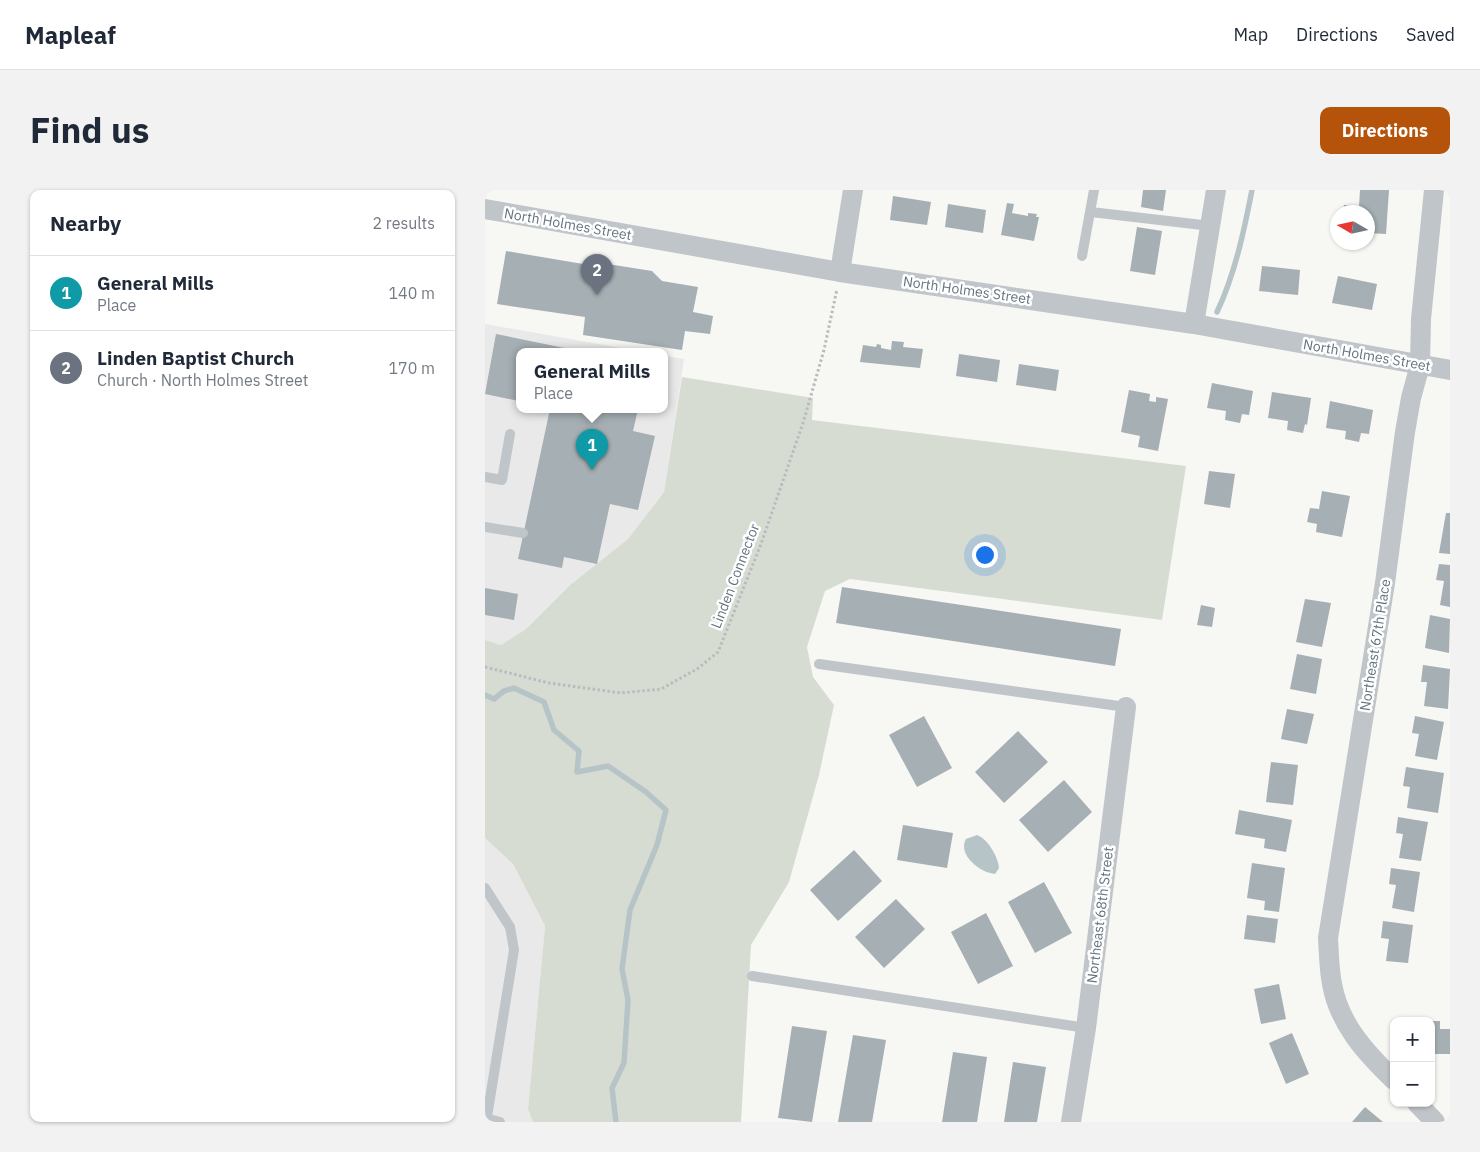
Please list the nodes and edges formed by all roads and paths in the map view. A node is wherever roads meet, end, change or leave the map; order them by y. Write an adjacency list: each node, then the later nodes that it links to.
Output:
1 (853, 190): 9 (street)
2 (1095, 190): 6 (lane)
3 (1216, 190): 7 (street)
4 (1434, 190): 11 (street, Northeast 67th Place)
5 (485, 209): 9 (street, North Holmes Street)
6 (1091, 212): 7 (lane); 8 (lane)
7 (1211, 226): 10 (street)
8 (1082, 256)
9 (840, 272): 10 (street, North Holmes Street); 18 (path, Linden Connector)
10 (1195, 324): 11 (street, North Holmes Street)
11 (1420, 365): 12 (street, North Holmes Street); 24 (street, Northeast 67th Place)
12 (1450, 370)
13 (510, 434): 14 (lane)
14 (485, 477)
15 (485, 527): 16 (lane)
16 (523, 533)
17 (819, 664): 19 (lane)
18 (485, 667)
19 (1126, 707): 22 (street, Northeast 68th Street)
20 (485, 888): 23 (lane)
21 (752, 976): 22 (lane)
22 (1086, 1028): 28 (street, Northeast 68th Street)
23 (489, 1068): 26 (lane)
24 (1390, 1076)
25 (1421, 1107): 29 (street)
26 (486, 1117): 27 (lane)
27 (500, 1122)
28 (1071, 1122)
29 (1435, 1122)

